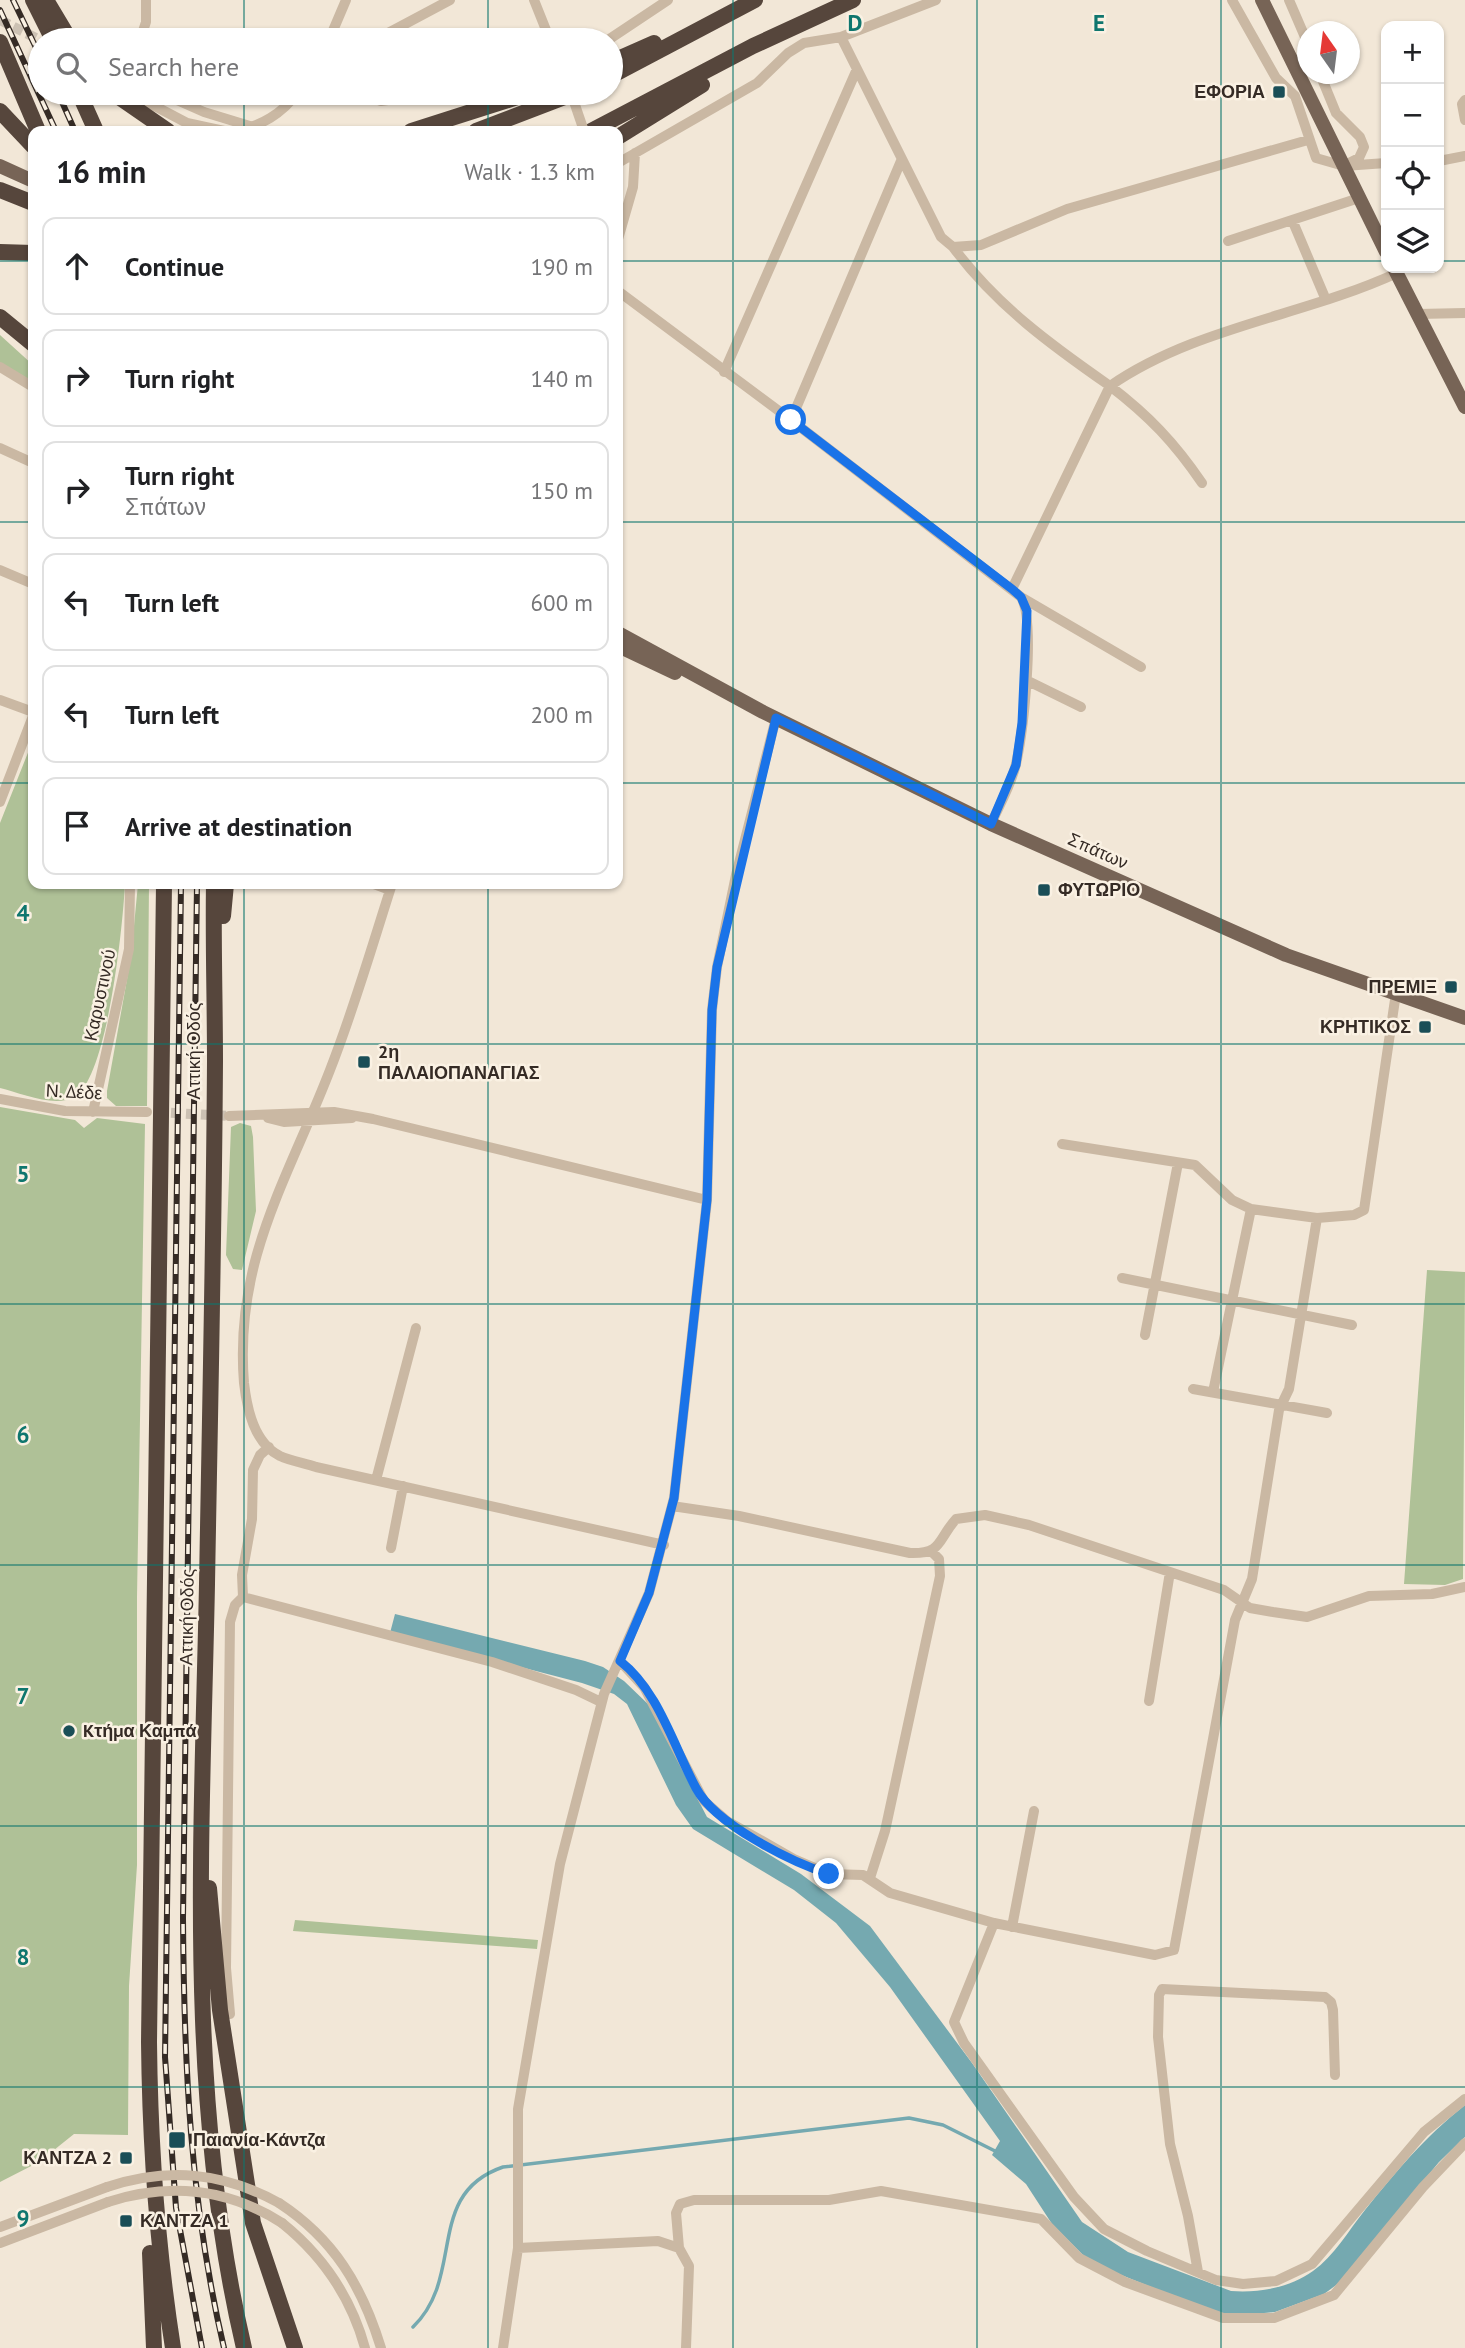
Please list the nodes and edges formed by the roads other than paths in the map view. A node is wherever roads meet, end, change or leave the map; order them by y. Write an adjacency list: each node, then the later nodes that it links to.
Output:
1 (33, 0): 16 (highway)
2 (46, 0): 17 (highway)
3 (146, 0): 18 (street)
4 (345, 0): 19 (street)
5 (450, 0): 20 (street)
6 (534, 0): 21 (street)
7 (668, 0): 22 (street)
8 (853, 0): 14 (highway)
9 (936, 0): 23 (street)
10 (1233, 0): 51 (street)
11 (1262, 0): 60 (main road)
12 (1289, 0): 15 (street)
13 (749, 3): 25 (highway); 27 (highway)
14 (822, 14): 49 (highway); 50 (highway)
15 (1298, 21)
16 (48, 28)
17 (63, 28)
18 (144, 28)
19 (334, 28)
20 (398, 28)
21 (546, 28)
22 (623, 30)
23 (841, 37): 26 (street); 53 (street)
24 (0, 42): 40 (highway)
25 (623, 57)
26 (857, 69): 57 (street); 83 (street)
27 (623, 70)
28 (1324, 84): 60 (street)
29 (1465, 100): 39 (street)
30 (84, 105): 41 (highway)
31 (130, 105): 42 (highway)
32 (153, 105): 43 (street)
33 (187, 105): 44 (street)
34 (286, 105): 45 (street)
35 (492, 105): 46 (highway)
36 (542, 105): 47 (highway)
37 (576, 105): 48 (street, bridge)
38 (0, 111): 52 (highway)
39 (1465, 120)
40 (36, 126)
41 (94, 126)
42 (161, 126)
43 (200, 126)
44 (250, 126)
45 (255, 126)
46 (427, 126)
47 (489, 126)
48 (583, 126)
49 (601, 126)
50 (623, 134)
51 (1308, 140): 60 (street); 71 (street)
52 (28, 141)
53 (635, 153): 55 (street); 67 (street)
54 (1465, 156): 56 (street)
55 (623, 160)
56 (1444, 160)
57 (901, 161): 71 (street); 87 (street)
58 (1381, 163): 60 (street)
59 (0, 166): 61 (main road)
60 (1344, 166): 65 (main road)
61 (28, 179)
62 (0, 190): 66 (highway, bridge)
63 (0, 196): 64 (highway)
64 (28, 197)
65 (1359, 198): 68 (street); 70 (main road)
66 (28, 201)
67 (623, 222)
68 (1293, 222): 69 (street); 77 (street)
69 (1228, 242)
70 (1381, 242)
71 (953, 247): 85 (street)
72 (0, 253): 73 (highway)
73 (28, 253)
74 (1391, 273): 77 (street)
75 (1397, 273): 79 (main road)
76 (623, 295): 83 (street)
77 (1326, 300): 85 (street)
78 (1465, 313): 79 (street)
79 (1418, 314): 86 (main road)
80 (0, 317): 81 (highway)
81 (28, 340)
82 (0, 367): 84 (street)
83 (724, 372): 87 (street)
84 (28, 384)
85 (1110, 386): 90 (street); 93 (street)
86 (1465, 407)
87 (791, 420): 93 (street)
88 (0, 449): 89 (street)
89 (28, 461)
90 (1202, 483)
91 (0, 569): 92 (street)
92 (28, 582)
93 (1017, 593): 96 (street); 97 (street)
94 (623, 636): 101 (main road, Σπάτων)
95 (623, 648): 101 (main road, Σπάτων)
96 (1141, 667)
97 (1026, 680): 99 (street); 104 (street)
98 (0, 700): 100 (street)
99 (1081, 707)
100 (28, 712)
101 (769, 715): 104 (main road, Σπάτων); 120 (street)
102 (28, 727): 103 (street)
103 (0, 802)
104 (991, 824): 110 (main road, Σπάτων)
105 (130, 889): 114 (street, Καρυστινού)
106 (164, 889): 157 (highway, Αττική Οδός)
107 (214, 889): 112 (highway, Αττική Οδός)
108 (226, 889): 112 (highway)
109 (390, 889): 117 (street)
110 (1396, 993): 111 (main road, Σπάτων); 122 (street)
111 (1465, 1018)
112 (215, 1061): 149 (highway, Αττική Οδός)
113 (0, 1099): 114 (street, Ν. Δέδε)
114 (93, 1111): 115 (street, Ν. Δέδε)
115 (147, 1112)
116 (229, 1116): 117 (street)
117 (310, 1117): 120 (street); 134 (street)
118 (1062, 1144): 119 (street)
119 (1178, 1163): 121 (street); 124 (street)
120 (707, 1200): 137 (street)
121 (1251, 1209): 122 (street); 125 (street)
122 (1317, 1218): 126 (street)
123 (1122, 1278): 124 (street)
124 (1157, 1285): 125 (street); 129 (street)
125 (1232, 1301): 126 (street); 131 (street)
126 (1303, 1312): 127 (street); 132 (street)
127 (1352, 1325)
128 (416, 1328): 135 (street)
129 (1145, 1335)
130 (1193, 1389): 131 (street)
131 (1213, 1392): 132 (street)
132 (1283, 1405): 133 (street); 144 (street)
133 (1327, 1413)
134 (269, 1447): 135 (street); 143 (street)
135 (376, 1480): 136 (street)
136 (403, 1486): 138 (street); 139 (street)
137 (672, 1506): 138 (street); 140 (street)
138 (663, 1545): 145 (street)
139 (391, 1548)
140 (932, 1552): 141 (street); 150 (street)
141 (1170, 1572): 144 (street); 147 (street)
142 (1465, 1587): 144 (street)
143 (243, 1597): 146 (street); 153 (street)
144 (1242, 1600): 152 (street)
145 (618, 1665): 146 (street); 150 (street)
146 (603, 1698): 160 (street)
147 (1149, 1701)
148 (1034, 1811): 152 (street)
149 (202, 1845): 165 (highway, Αττική Οδός); 166 (highway)
150 (870, 1878): 151 (street)
151 (994, 1923): 152 (street); 162 (street)
152 (1012, 1927)
153 (230, 2014)
154 (1335, 2074): 162 (street)
155 (1465, 2099): 162 (street)
156 (1465, 2143): 161 (street)
157 (152, 2156): 163 (highway); 164 (highway, Αττική Οδός)
158 (0, 2227): 168 (street, bridge)
159 (0, 2244): 167 (street, bridge)
160 (517, 2248): 161 (street); 169 (street)
161 (679, 2248): 170 (street)
162 (1198, 2272)
163 (154, 2348)
164 (173, 2348)
165 (244, 2348)
166 (295, 2348)
167 (365, 2348)
168 (381, 2348)
169 (503, 2348)
170 (686, 2348)

